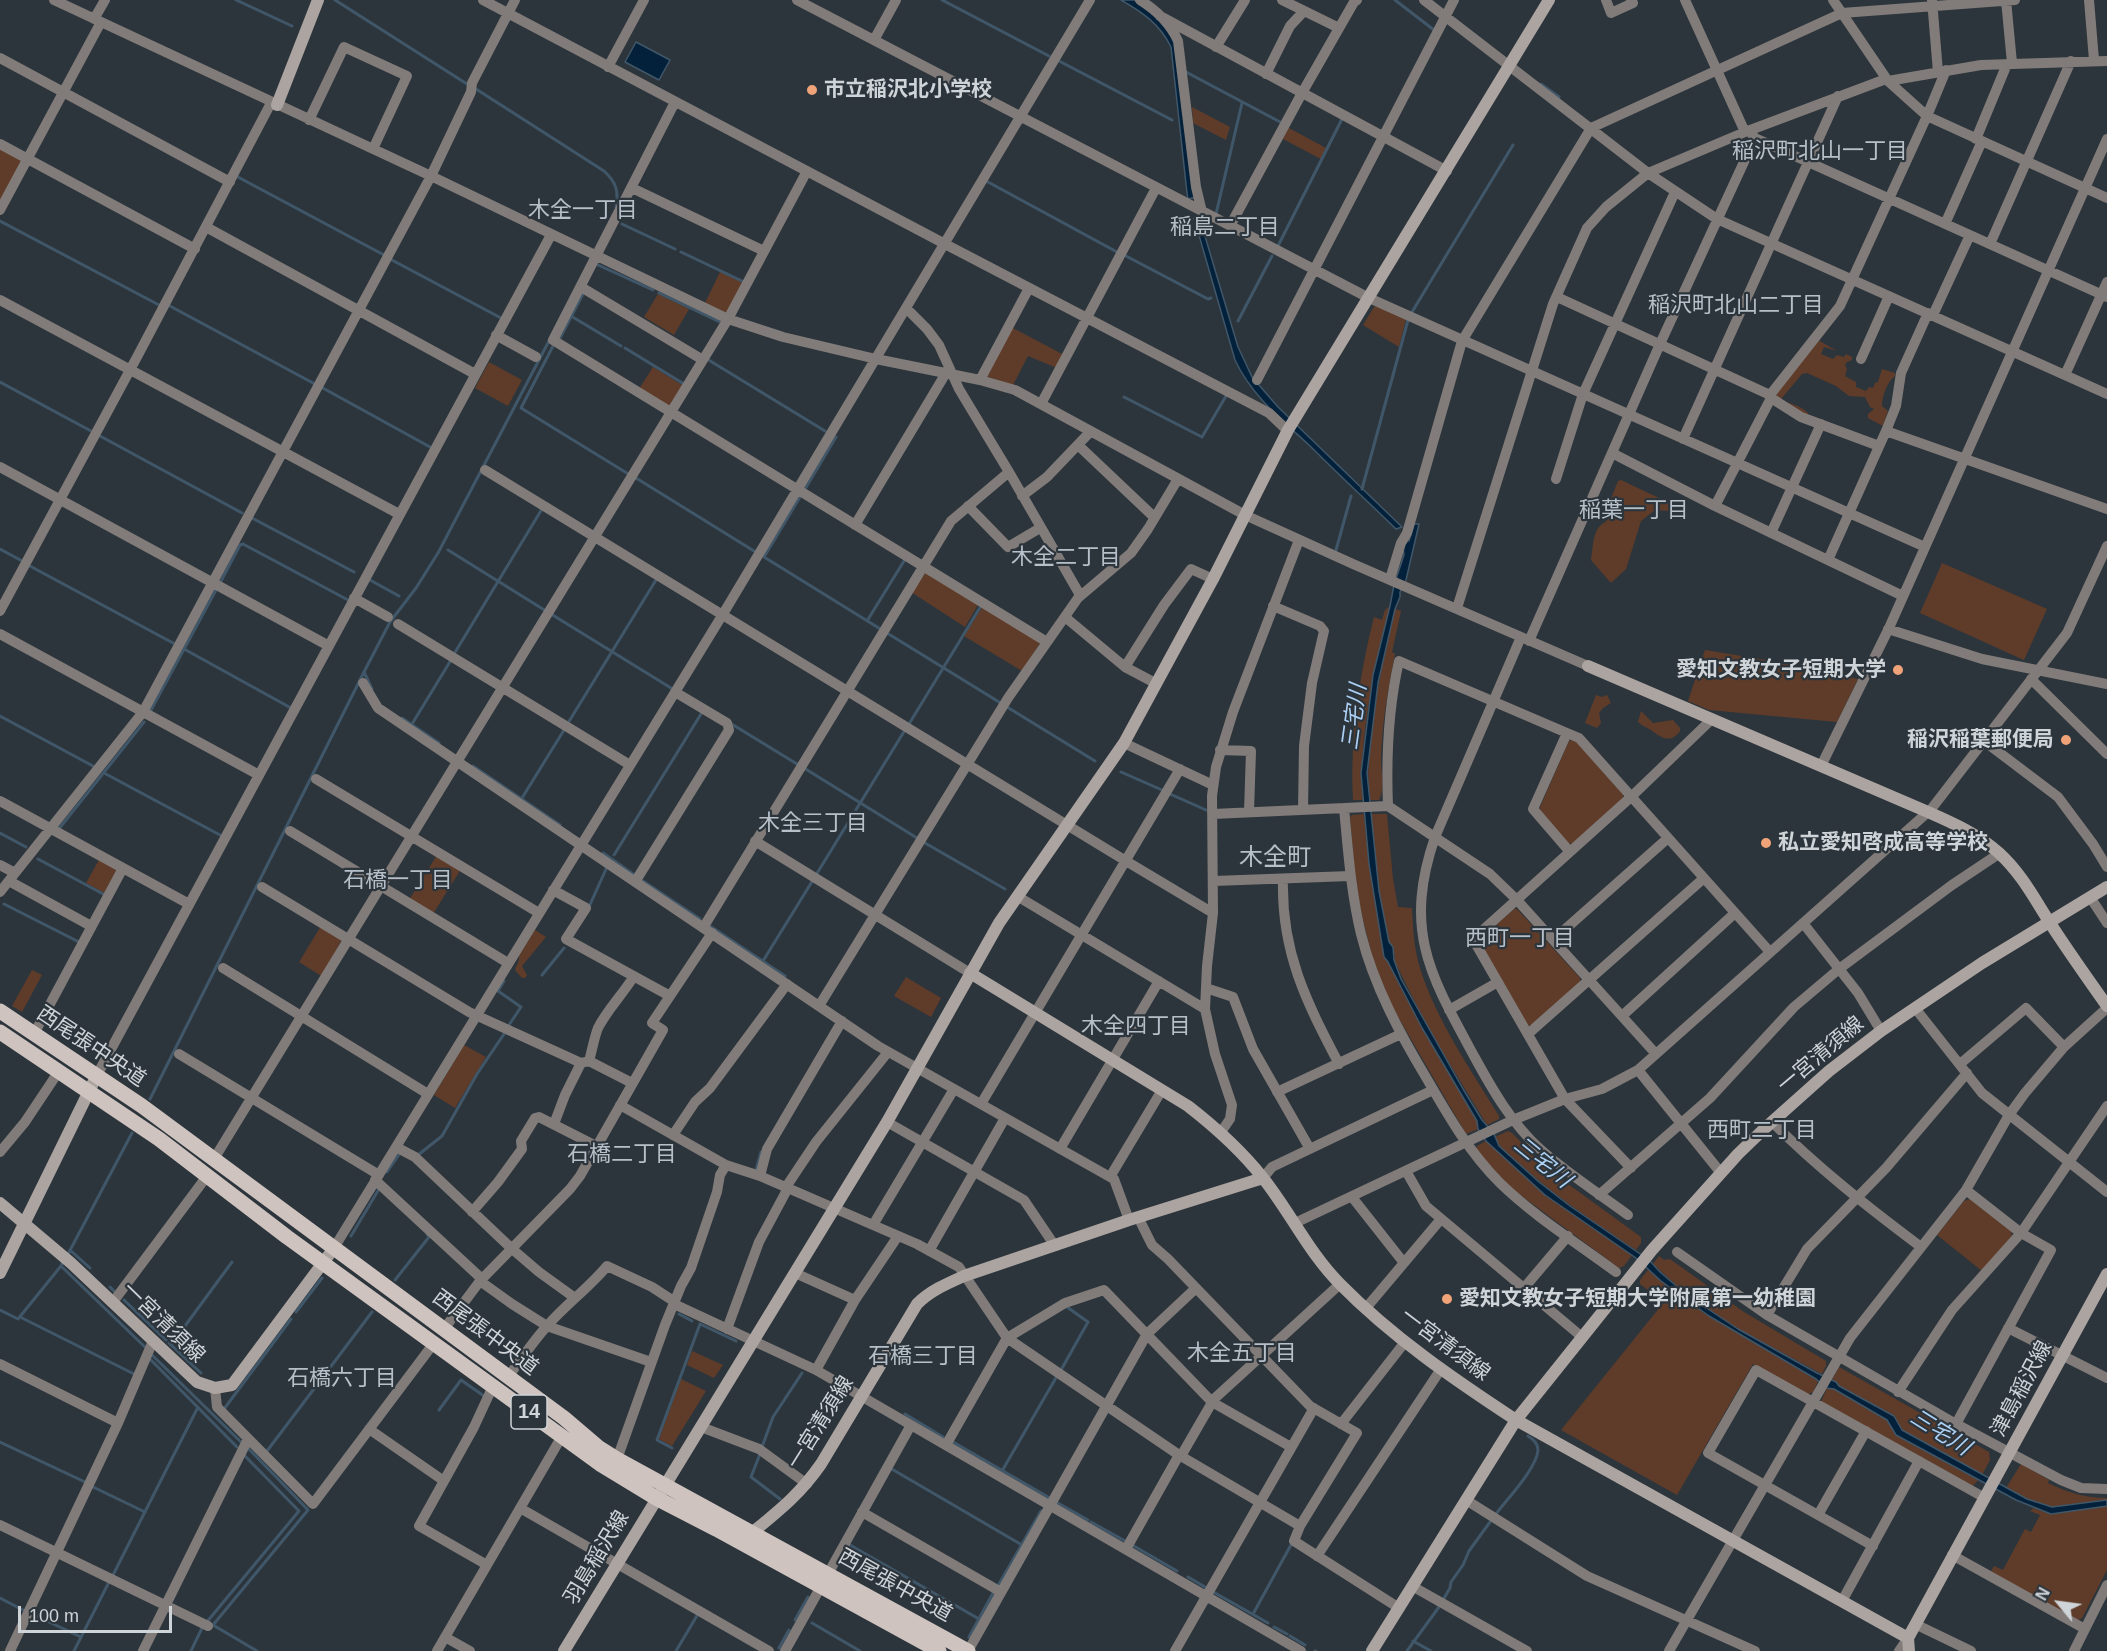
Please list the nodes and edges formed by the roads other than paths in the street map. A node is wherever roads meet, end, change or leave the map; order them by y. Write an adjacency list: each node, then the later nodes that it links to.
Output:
1 (54, 0): 30 (street)
2 (105, 0): 30 (street)
3 (317, 0): 49 (street)
4 (483, 0): 26 (street)
5 (515, 0): 26 (street)
6 (644, 0): 40 (street)
7 (797, 0): 32 (street)
8 (896, 0): 32 (street)
9 (1090, 0): 51 (street)
10 (1140, 0): 28 (street)
11 (1245, 0): 33 (street)
12 (1282, 0): 25 (street)
13 (1357, 0): 31 (street)
14 (1424, 0): 29 (street)
15 (1454, 0): 29 (street)
16 (1549, 0): 39 (street, 羽島稲沢線)
17 (1606, 0): 18 (street)
18 (1631, 0)
19 (1685, 0): 41 (street)
20 (1833, 0): 27 (street)
21 (2006, 0): 22 (street); 24 (street); 38 (street)
22 (2015, 0)
23 (2089, 0): 35 (street)
24 (1932, 3): 27 (street); 42 (street)
25 (1305, 11): 31 (street); 43 (street)
26 (508, 13): 40 (street); 66 (street)
27 (1842, 13): 41 (street); 44 (street)
28 (1160, 16): 33 (street); 75 (street)
29 (1446, 16): 39 (street); 55 (street)
30 (98, 21): 45 (street); 49 (street)
31 (1339, 28): 46 (street)
32 (874, 40): 51 (street)
33 (1216, 47): 43 (street)
34 (0, 58): 45 (street)
35 (2094, 60): 36 (street); 37 (street)
36 (2072, 61): 38 (street); 62 (street)
37 (2107, 61)
38 (2009, 64): 42 (street); 57 (street)
39 (1509, 66): 53 (street); 64 (street, 羽島稲沢線)
40 (608, 67): 48 (street)
41 (1716, 70): 53 (street); 54 (street)
42 (1942, 71): 44 (street); 50 (street)
43 (1266, 74): 46 (street)
44 (1887, 80): 47 (street); 50 (street)
45 (64, 92): 60 (street); 67 (street)
46 (1302, 93): 55 (street); 78 (street)
47 (1838, 96): 54 (street); 61 (street)
48 (675, 102): 63 (street); 68 (street)
49 (274, 104): 52 (street); 67 (street)
50 (1927, 116): 57 (street); 73 (street)
51 (1021, 117): 69 (street); 83 (street)
52 (309, 120): 59 (street); 59 (street)
53 (1591, 128): 65 (street); 106 (street)
54 (1749, 134): 61 (street); 65 (street); 76 (street)
55 (1383, 136): 64 (street); 88 (street)
56 (2107, 139): 70 (street)
57 (1979, 140): 62 (street); 77 (street)
58 (0, 144): 60 (street)
59 (373, 149): 66 (street)
60 (27, 159): 74 (street); 85 (street)
61 (1809, 162): 73 (street); 82 (street)
62 (2027, 162): 70 (street); 84 (street)
63 (807, 171): 83 (street); 86 (street)
64 (1447, 171): 97 (street, 羽島稲沢線)
65 (1648, 172): 71 (street); 96 (street)
66 (431, 176): 80 (street); 100 (street)
67 (230, 182): 79 (street)
68 (632, 188): 86 (street); 87 (street)
69 (1156, 188): 75 (street); 102 (street)
70 (2085, 188): 72 (street); 89 (street)
71 (1675, 192): 76 (street); 104 (street)
72 (2107, 198)
73 (1890, 199): 77 (street); 90 (street)
74 (0, 210)
75 (1202, 212): 78 (street)
76 (1718, 219): 82 (street); 107 (street)
77 (1946, 224): 81 (street)
78 (1230, 226): 88 (street)
79 (206, 228): 85 (street); 100 (street)
80 (551, 234): 87 (street); 105 (street)
81 (1970, 235): 84 (street); 101 (street)
82 (1772, 243): 90 (street); 113 (street)
83 (945, 244): 93 (street); 99 (street)
84 (1990, 244): 89 (street)
85 (195, 249): 114 (street)
86 (764, 251): 103 (street)
87 (593, 255): 92 (street); 103 (street)
88 (1313, 270): 97 (street); 120 (street)
89 (2048, 270): 95 (street); 108 (street)
90 (1852, 279): 94 (street); 123 (street)
91 (2107, 282): 95 (street)
92 (581, 287): 112 (street); 125 (street)
93 (1029, 288): 102 (street); 119 (street)
94 (1889, 296): 101 (street); 111 (street)
95 (2104, 296): 118 (street)
96 (1557, 297): 104 (street); 115 (street)
97 (1369, 298): 106 (street); 128 (street, 羽島稲沢線)
98 (0, 300): 114 (street)
99 (906, 308): 110 (street); 117 (street)
100 (358, 310): 116 (street); 134 (street)
101 (1930, 314): 108 (street); 130 (street)
102 (1087, 318): 124 (street); 128 (street)
103 (728, 319): 110 (street); 112 (street)
104 (1615, 324): 107 (street); 121 (street)
105 (496, 335): 109 (street); 116 (street)
106 (1462, 341): 115 (street); 164 (street)
107 (1660, 344): 113 (street); 126 (street)
108 (2012, 350): 118 (street); 136 (street)
109 (536, 357)
110 (876, 359): 117 (street); 144 (street)
111 (1861, 359)
112 (703, 360): 125 (street)
113 (1715, 369): 123 (street); 131 (street)
114 (130, 370): 134 (street); 146 (street)
115 (1533, 371): 121 (street); 170 (street)
116 (475, 374): 151 (street)
117 (949, 374): 119 (street); 140 (street); 154 (street)
118 (2065, 375): 122 (street)
119 (980, 380): 124 (street)
120 (1257, 380)
121 (1583, 394): 126 (street); 142 (street)
122 (2107, 394)
123 (1771, 396): 127 (street); 137 (street)
124 (1041, 404): 129 (street)
125 (671, 412): 144 (street); 157 (street)
126 (1629, 415): 131 (street); 135 (street)
127 (1821, 424): 133 (street); 143 (street)
128 (1290, 427): 152 (street, 羽島稲沢線)
129 (1091, 431): 132 (street); 141 (street)
130 (1886, 431): 133 (street); 136 (street)
131 (1683, 439): 137 (street)
132 (1078, 445): 145 (street); 153 (street)
133 (1879, 446): 150 (street)
134 (283, 452): 151 (street); 165 (street)
135 (1612, 453): 148 (street); 178 (street)
136 (1964, 459): 149 (street); 160 (street)
137 (1737, 463): 143 (street); 148 (street)
138 (0, 467): 146 (street)
139 (485, 470): 157 (street)
140 (1010, 471): 145 (street); 147 (street)
141 (1178, 479): 152 (street); 153 (street)
142 (1556, 479)
143 (1792, 488): 150 (street); 156 (street)
144 (798, 490): 154 (street); 172 (street)
145 (1022, 496): 155 (street)
146 (61, 500): 165 (street); 171 (street)
147 (968, 506): 155 (street); 162 (street)
148 (1715, 506): 156 (street)
149 (2107, 508)
150 (1849, 513): 160 (street); 161 (street)
151 (399, 514): 168 (street)
152 (1245, 515): 158 (street); 163 (street, 羽島稲沢線)
153 (1154, 517): 166 (street)
154 (855, 525): 162 (street)
155 (1041, 528): 166 (street)
156 (1771, 532): 161 (street)
157 (595, 537): 172 (street); 187 (street)
158 (1299, 540): 164 (street); 169 (street)
159 (2107, 546): 183 (street)
160 (1925, 547): 167 (street)
161 (1828, 560): 167 (street)
162 (923, 566): 179 (street); 188 (street)
163 (1213, 579): 182 (street); 185 (street, 羽島稲沢線)
164 (1390, 579): 170 (street)
165 (212, 582): 180 (street); 191 (street)
166 (1080, 596): 174 (street)
167 (1903, 596): 176 (street)
168 (354, 598): 173 (street); 180 (street)
169 (1273, 606): 196 (street); 210 (street)
170 (1456, 609): 178 (street)
171 (0, 611)
172 (723, 614): 188 (street); 189 (street)
173 (388, 617)
174 (1065, 617): 179 (street); 182 (street)
175 (398, 624): 187 (street)
176 (1888, 629): 183 (street); 201 (street)
177 (0, 634): 191 (street)
178 (1525, 639): 181 (street); 190 (street)
179 (1047, 642): 199 (street)
180 (329, 646): 203 (street)
181 (1588, 666): 192 (street)
182 (1125, 667): 185 (street)
183 (2034, 676): 186 (street); 194 (street); 197 (street)
184 (363, 682): 198 (street)
185 (1157, 684): 195 (street, 羽島稲沢線)
186 (2107, 684)
187 (503, 688): 198 (street); 200 (street)
188 (848, 691): 199 (street); 220 (street)
189 (675, 692): 200 (street); 233 (street)
190 (1493, 701): 193 (street); 208 (street); 218 (street)
191 (143, 712): 203 (street); 215 (street)
192 (1712, 719): 201 (street); 206 (street)
193 (1567, 733): 206 (street); 222 (street)
194 (1984, 741): 212 (street); 226 (street)
195 (1124, 743): 202 (street); 214 (street, 羽島稲沢線)
196 (1220, 750): 205 (street); 211 (street)
197 (2107, 754)
198 (458, 762): 217 (street); 221 (street)
199 (968, 764): 214 (street); 245 (street)
200 (630, 765): 221 (street)
201 (1821, 766): 212 (street)
202 (1180, 770): 205 (street); 224 (street)
203 (259, 775): 242 (street)
204 (316, 779): 217 (street)
205 (1213, 785): 213 (street)
206 (1631, 797): 219 (street); 222 (street)
207 (0, 801): 215 (street)
208 (1386, 806): 209 (street); 218 (street)
209 (1349, 808): 210 (street); 228 (street)
210 (1303, 810): 211 (street)
211 (1249, 812): 213 (street)
212 (1928, 812): 223 (street); 247 (street)
213 (1213, 814): 232 (street)
214 (1067, 825): 224 (street); 239 (street, 羽島稲沢線)
215 (51, 829): 227 (street); 229 (street)
216 (290, 831): 234 (street)
217 (412, 837): 234 (street); 243 (street)
218 (1435, 837): 241 (street); 271 (street)
219 (1668, 838): 230 (street); 254 (street)
220 (756, 841): 245 (street); 251 (street)
221 (580, 845): 233 (street); 237 (street)
222 (1570, 852): 241 (street)
223 (2000, 853): 248 (street); 258 (street)
224 (1126, 861): 244 (street); 252 (street)
225 (0, 865): 229 (street)
226 (2107, 867)
227 (123, 868): 242 (street); 250 (street)
228 (1350, 876): 231 (street); 281 (street)
229 (12, 877): 238 (street); 250 (street)
230 (1704, 878): 246 (street); 261 (street)
231 (1283, 879): 232 (street); 289 (street)
232 (1214, 881): 244 (street)
233 (635, 882): 251 (street)
234 (382, 886): 253 (street); 256 (street)
235 (262, 887): 253 (street)
236 (2107, 887): 240 (street, 一宮清須線)
237 (553, 890): 243 (street); 260 (street)
238 (0, 892)
239 (1017, 896): 252 (street); 259 (street, 羽島稲沢線)
240 (2090, 897): 248 (street, 一宮清須線); 249 (street)
241 (1517, 900): 254 (street); 263 (street)
242 (189, 904): 294 (street)
243 (538, 913): 256 (street)
244 (1213, 913): 265 (street)
245 (875, 914): 259 (street); 267 (street)
246 (1735, 914): 255 (street); 275 (street)
247 (1803, 922): 255 (street); 258 (street)
248 (2050, 923): 268 (street); 269 (street, 一宮清須線)
249 (2107, 923)
250 (92, 926): 280 (street)
251 (708, 931): 264 (street); 266 (street)
252 (1083, 935): 262 (street); 273 (street)
253 (349, 940): 274 (street); 276 (street)
254 (1553, 940): 261 (street)
255 (1770, 952): 286 (street)
256 (508, 963): 274 (street)
257 (223, 968): 276 (street)
258 (1839, 969): 278 (street); 313 (street)
259 (970, 973): 273 (street); 290 (street, 羽島稲沢線)
260 (634, 976): 266 (street); 288 (street)
261 (1590, 980): 275 (street); 282 (street)
262 (1159, 981): 270 (street); 287 (street)
263 (1498, 982): 271 (street); 282 (street)
264 (787, 984): 267 (street); 315 (street)
265 (1206, 988): 270 (street); 300 (street)
266 (670, 996): 295 (street)
267 (819, 1006): 277 (street)
268 (2107, 1007): 283 (street)
269 (1916, 1008): 278 (street, 一宮清須線); 291 (street)
270 (1205, 1009): 314 (street)
271 (1449, 1010): 309 (street)
272 (0, 1011): 280 (main road, 西尾張中央道 / 14)
273 (1036, 1013): 287 (street); 304 (street)
274 (476, 1016): 288 (street); 301 (street)
275 (1622, 1016): 286 (street)
276 (302, 1017): 301 (street); 302 (street)
277 (842, 1021): 284 (street); 331 (street)
278 (1881, 1030): 311 (street, 一宮清須線)
279 (0, 1032): 293 (main road, 西尾張中央道 / 14)
280 (34, 1034): 294 (main road, 西尾張中央道 / 14)
281 (1401, 1034): 289 (street); 298 (street)
282 (1528, 1034): 303 (street)
283 (2064, 1047): 291 (street); 307 (street)
284 (888, 1052): 290 (street); 335 (street)
285 (179, 1054): 302 (street)
286 (1656, 1054): 292 (street)
287 (1112, 1059): 297 (street); 320 (street)
288 (585, 1062): 295 (street); 312 (street)
289 (1339, 1064): 300 (street)
290 (918, 1069): 296 (street); 310 (street, 羽島稲沢線)
291 (1963, 1069): 307 (street); 340 (street)
292 (1638, 1070): 303 (street); 313 (street)
293 (59, 1071): 299 (main road, 西尾張中央道 / 14); 322 (street)
294 (97, 1076): 299 (street); 323 (main road, 西尾張中央道 / 14)
295 (632, 1083): 305 (street)
296 (954, 1089): 304 (street); 317 (street)
297 (1162, 1090): 314 (street); 333 (street)
298 (1433, 1090): 316 (street); 321 (street)
299 (88, 1092): 330 (main road, 西尾張中央道 / 14); 347 (street)
300 (1277, 1092): 321 (street)
301 (428, 1094): 319 (street)
302 (252, 1098): 323 (street); 332 (street)
303 (1565, 1099): 309 (street); 326 (street)
304 (981, 1104): 308 (street)
305 (620, 1105): 315 (street); 318 (street)
306 (2107, 1106): 324 (street)
307 (2009, 1115): 324 (street); 336 (street)
308 (1005, 1118): 320 (street); 328 (street)
309 (1513, 1120): 316 (street); 338 (street)
310 (887, 1122): 317 (street); 342 (street, 羽島稲沢線)
311 (1772, 1122): 329 (street, 一宮清須線); 340 (street)
312 (554, 1124): 318 (street); 343 (street)
313 (1681, 1124): 326 (street); 329 (street)
314 (1221, 1132): 334 (street)
315 (673, 1135): 325 (street)
316 (1468, 1142): 327 (street); 352 (street)
317 (922, 1143): 328 (street); 349 (street)
318 (597, 1146): 356 (street)
319 (396, 1147): 332 (street); 343 (street)
320 (1060, 1149): 333 (street)
321 (1310, 1149): 334 (street)
322 (0, 1152)
323 (214, 1160): 355 (main road, 西尾張中央道 / 14)
324 (2068, 1162): 337 (street); 350 (street)
325 (726, 1165): 331 (street); 373 (street)
326 (1631, 1168): 338 (street)
327 (1406, 1171): 339 (street); 346 (street)
328 (974, 1172): 353 (street); 357 (street)
329 (1721, 1173): 381 (street, 一宮清須線)
330 (207, 1176): 359 (main road, 西尾張中央道 / 14); 372 (street)
331 (760, 1176): 335 (street)
332 (377, 1177): 355 (street); 366 (street)
333 (1110, 1177): 345 (street)
334 (1263, 1178): 345 (street, 一宮清須線); 348 (street, 一宮清須線)
335 (787, 1188): 342 (street); 379 (street)
336 (1966, 1190): 350 (street); 354 (street)
337 (2107, 1192)
338 (1599, 1195): 344 (street)
339 (1352, 1197): 348 (street); 360 (street)
340 (1856, 1199): 354 (street); 375 (street)
341 (0, 1203): 347 (street, 一宮清須線)
342 (834, 1209): 349 (street); 363 (street, 羽島稲沢線)
343 (472, 1212): 356 (street)
344 (1628, 1215)
345 (1133, 1219): 353 (street, 一宮清須線); 368 (street)
346 (1442, 1219): 360 (street); 369 (street)
347 (25, 1223): 362 (street); 372 (street, 一宮清須線)
348 (1295, 1223): 367 (street, 一宮清須線)
349 (873, 1225): 351 (street)
350 (2020, 1233): 377 (street); 398 (street)
351 (898, 1236): 357 (street); 371 (street)
352 (1568, 1236): 361 (street); 369 (street)
353 (1055, 1246): 365 (street, 一宮清須線)
354 (1921, 1247): 389 (street)
355 (334, 1248): 359 (street, 一宮清須線); 378 (main road, 西尾張中央道 / 14)
356 (511, 1248): 366 (street); 370 (street)
357 (929, 1251): 365 (street)
358 (1677, 1252): 375 (street)
359 (323, 1263): 386 (main road, 西尾張中央道 / 14); 397 (street, 一宮清須線)
360 (1404, 1263): 374 (street)
361 (1616, 1272)
362 (0, 1273)
363 (795, 1273): 371 (street); 384 (street, 羽島稲沢線)
364 (2107, 1274): 388 (street, 津島稲沢線)
365 (964, 1276): 382 (street); 399 (street, 一宮清須線)
366 (481, 1280): 376 (street); 378 (street)
367 (1340, 1284): 374 (street, 一宮清須線); 387 (street)
368 (1196, 1288): 380 (street); 387 (street)
369 (1524, 1288): 381 (street)
370 (575, 1298): 373 (street); 376 (street)
371 (855, 1300): 393 (street)
372 (113, 1302): 383 (street, 一宮清須線)
373 (675, 1303): 379 (street); 390 (street)
374 (1366, 1308): 385 (street, 一宮清須線)
375 (1767, 1315): 389 (street)
376 (547, 1326): 390 (street); 394 (street)
377 (2008, 1328): 388 (street); 407 (street)
378 (444, 1329): 394 (main road, 西尾張中央道 / 14)
379 (727, 1329): 384 (street)
380 (1147, 1334): 382 (street); 401 (street); 402 (street)
381 (1582, 1337): 404 (street, 一宮清須線)
382 (1007, 1338): 402 (street); 414 (street)
383 (153, 1341): 397 (street, 一宮清須線); 405 (street)
384 (753, 1341): 393 (street); 409 (street, 羽島稲沢線)
385 (1405, 1342): 392 (street, 一宮清須線); 406 (street)
386 (434, 1343): 396 (main road, 西尾張中央道 / 14); 410 (street)
387 (1261, 1355): 401 (street); 403 (street)
388 (2062, 1355): 395 (street); 418 (street, 津島稲沢線)
389 (1839, 1356): 398 (street); 400 (street)
390 (651, 1362): 417 (street)
391 (0, 1364): 405 (street)
392 (1441, 1368): 404 (street, 一宮清須線); 439 (street)
393 (816, 1370): 399 (street)
394 (508, 1377): 417 (main road, 西尾張中央道 / 14)
395 (2107, 1378)
396 (493, 1386): 412 (main road, 西尾張中央道 / 14); 420 (street)
397 (215, 1388): 413 (street)
398 (1898, 1392): 407 (street)
399 (862, 1396): 408 (street); 421 (street, 一宮清須線)
400 (1814, 1398): 411 (street); 422 (street); 422 (street)
401 (1212, 1402): 415 (street); 416 (street)
402 (1106, 1406): 416 (street); 428 (street)
403 (1314, 1408): 406 (street); 415 (street)
404 (1516, 1420): 426 (street); 435 (street)
405 (118, 1423): 438 (street)
406 (1341, 1424): 433 (street)
407 (1956, 1424): 418 (street)
408 (911, 1425): 414 (street); 430 (street)
409 (700, 1427): 421 (street); 424 (street, 羽島稲沢線)
410 (369, 1429): 413 (street); 420 (street)
411 (1866, 1431): 419 (street); 431 (street)
412 (562, 1436): 424 (main road, 西尾張中央道 / 14); 429 (street)
413 (245, 1444): 449 (street)
414 (946, 1445): 428 (street)
415 (1291, 1447): 427 (street)
416 (1180, 1456): 427 (street); 437 (street)
417 (617, 1459): 424 (main road, 西尾張中央道 / 14)
418 (2007, 1459): 423 (street); 425 (street, 津島稲沢線)
419 (1919, 1461): 425 (street); 436 (street)
420 (444, 1481): 442 (street)
421 (807, 1484): 434 (street, 一宮清須線)
422 (1764, 1485): 431 (street); 435 (street)
423 (2107, 1490)
424 (661, 1491): 434 (main road, 西尾張中央道 / 14); 441 (street, 羽島稲沢線); 443 (main road, 西尾張中央道 / 14)
425 (1987, 1494): 440 (street, 津島稲沢線)
426 (1466, 1500): 445 (street); 451 (street)
427 (1260, 1502): 433 (street); 447 (street)
428 (1050, 1506): 437 (street); 446 (street)
429 (520, 1508): 441 (street); 442 (street)
430 (862, 1512): 443 (street); 446 (street)
431 (1818, 1515): 436 (street)
432 (0, 1525): 438 (street)
433 (1300, 1526): 439 (street)
434 (753, 1532): 443 (main road, 西尾張中央道 / 14)
435 (1733, 1541): 448 (street); 451 (street)
436 (1872, 1546): 448 (street)
437 (1126, 1549): 447 (street)
438 (57, 1553): 449 (street); 457 (street)
439 (1317, 1556): 450 (street)
440 (1952, 1556): 452 (street, 津島稲沢線); 454 (street)
441 (617, 1563): 461 (street, 羽島稲沢線); 462 (street)
442 (487, 1565): 455 (street)
443 (825, 1580): 463 (street); 464 (main road, 西尾張中央道 / 14); 465 (main road, 西尾張中央道 / 14)
444 (2107, 1585): 454 (street)
445 (1412, 1586): 450 (street); 469 (street)
446 (1001, 1592): 465 (street)
447 (1206, 1596): 466 (street); 467 (street)
448 (1842, 1601): 456 (street)
449 (165, 1606): 453 (street); 458 (street)
450 (1399, 1608): 468 (street)
451 (1687, 1621): 470 (street); 471 (street)
452 (1915, 1624): 456 (street, 津島稲沢線); 474 (street)
453 (208, 1626)
454 (2085, 1629): 475 (street)
455 (445, 1637): 459 (street); 460 (street)
456 (1908, 1638): 472 (street); 473 (street)
457 (10, 1651)
458 (143, 1651)
459 (437, 1651)
460 (470, 1651)
461 (564, 1651)
462 (769, 1651)
463 (786, 1651)
464 (939, 1651)
465 (968, 1651)
466 (1175, 1651)
467 (1301, 1651)
468 (1372, 1651)
469 (1527, 1651)
470 (1669, 1651)
471 (1755, 1651)
472 (1899, 1651)
473 (1909, 1651)
474 (1971, 1651)
475 (2074, 1651)

